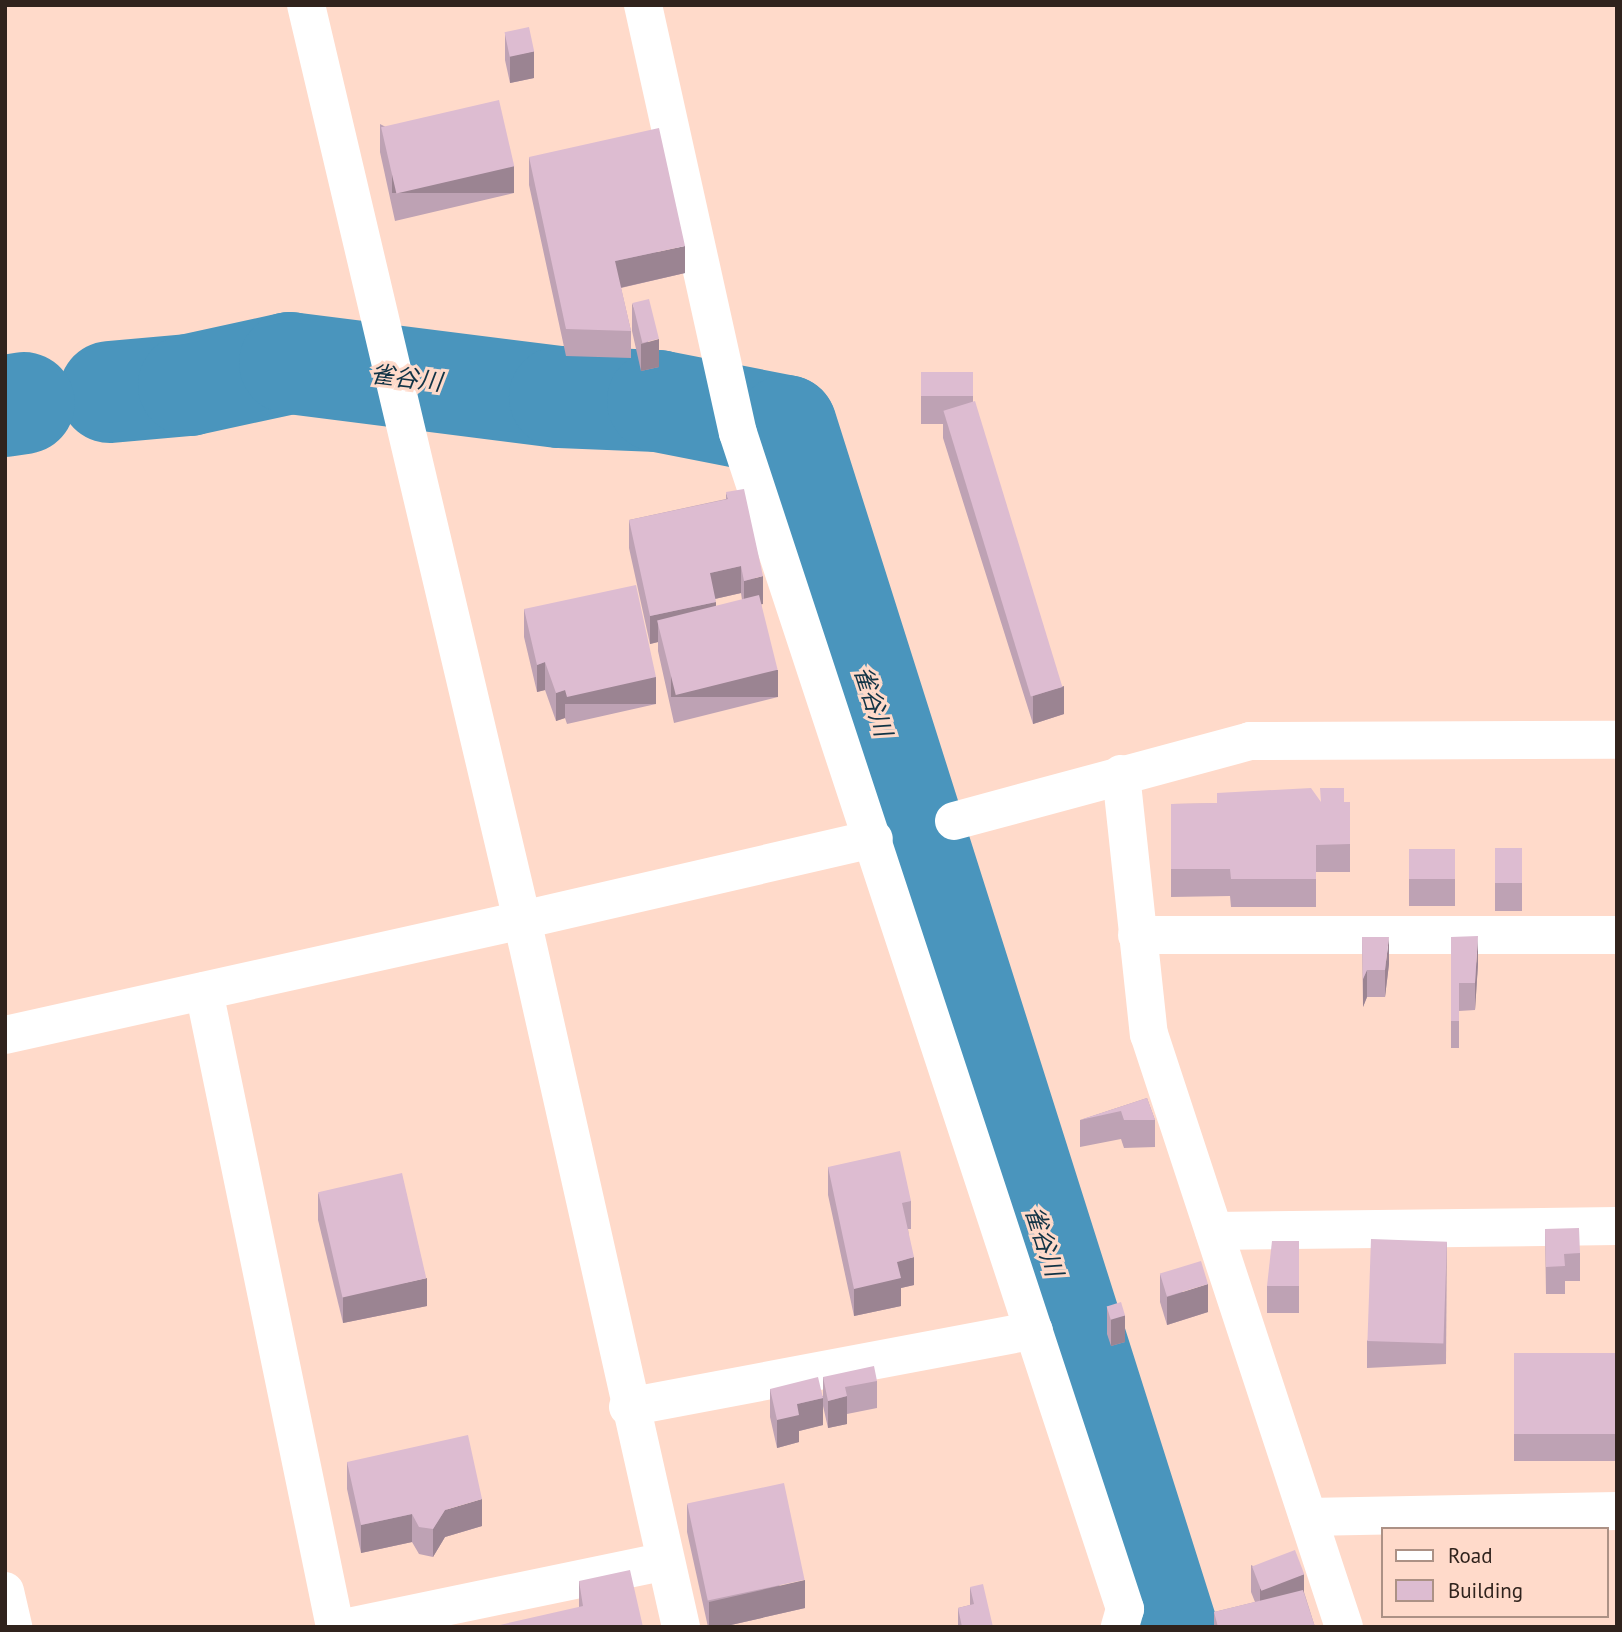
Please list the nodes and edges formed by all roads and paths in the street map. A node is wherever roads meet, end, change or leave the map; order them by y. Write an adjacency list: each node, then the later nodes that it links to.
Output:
1 (306, 5): 7 (street)
2 (643, 5): 6 (street)
3 (1617, 740): 4 (street)
4 (1121, 775): 5 (street); 8 (street)
5 (954, 821)
6 (874, 839): 7 (street); 14 (street)
7 (522, 920): 10 (street); 15 (street)
8 (1137, 935): 9 (street); 13 (street)
9 (1617, 935)
10 (204, 991): 11 (street); 21 (street)
11 (5, 1035)
12 (1617, 1226): 13 (street)
13 (1214, 1231): 17 (street)
14 (1034, 1330): 15 (street); 24 (street)
15 (628, 1408): 18 (street)
16 (1617, 1511): 17 (street)
17 (1308, 1517): 25 (street)
18 (662, 1562): 22 (street); 23 (street)
19 (5, 1591): 20 (street)
20 (13, 1627)
21 (335, 1627)
22 (348, 1627)
23 (681, 1627)
24 (1120, 1627)
25 (1344, 1627)

